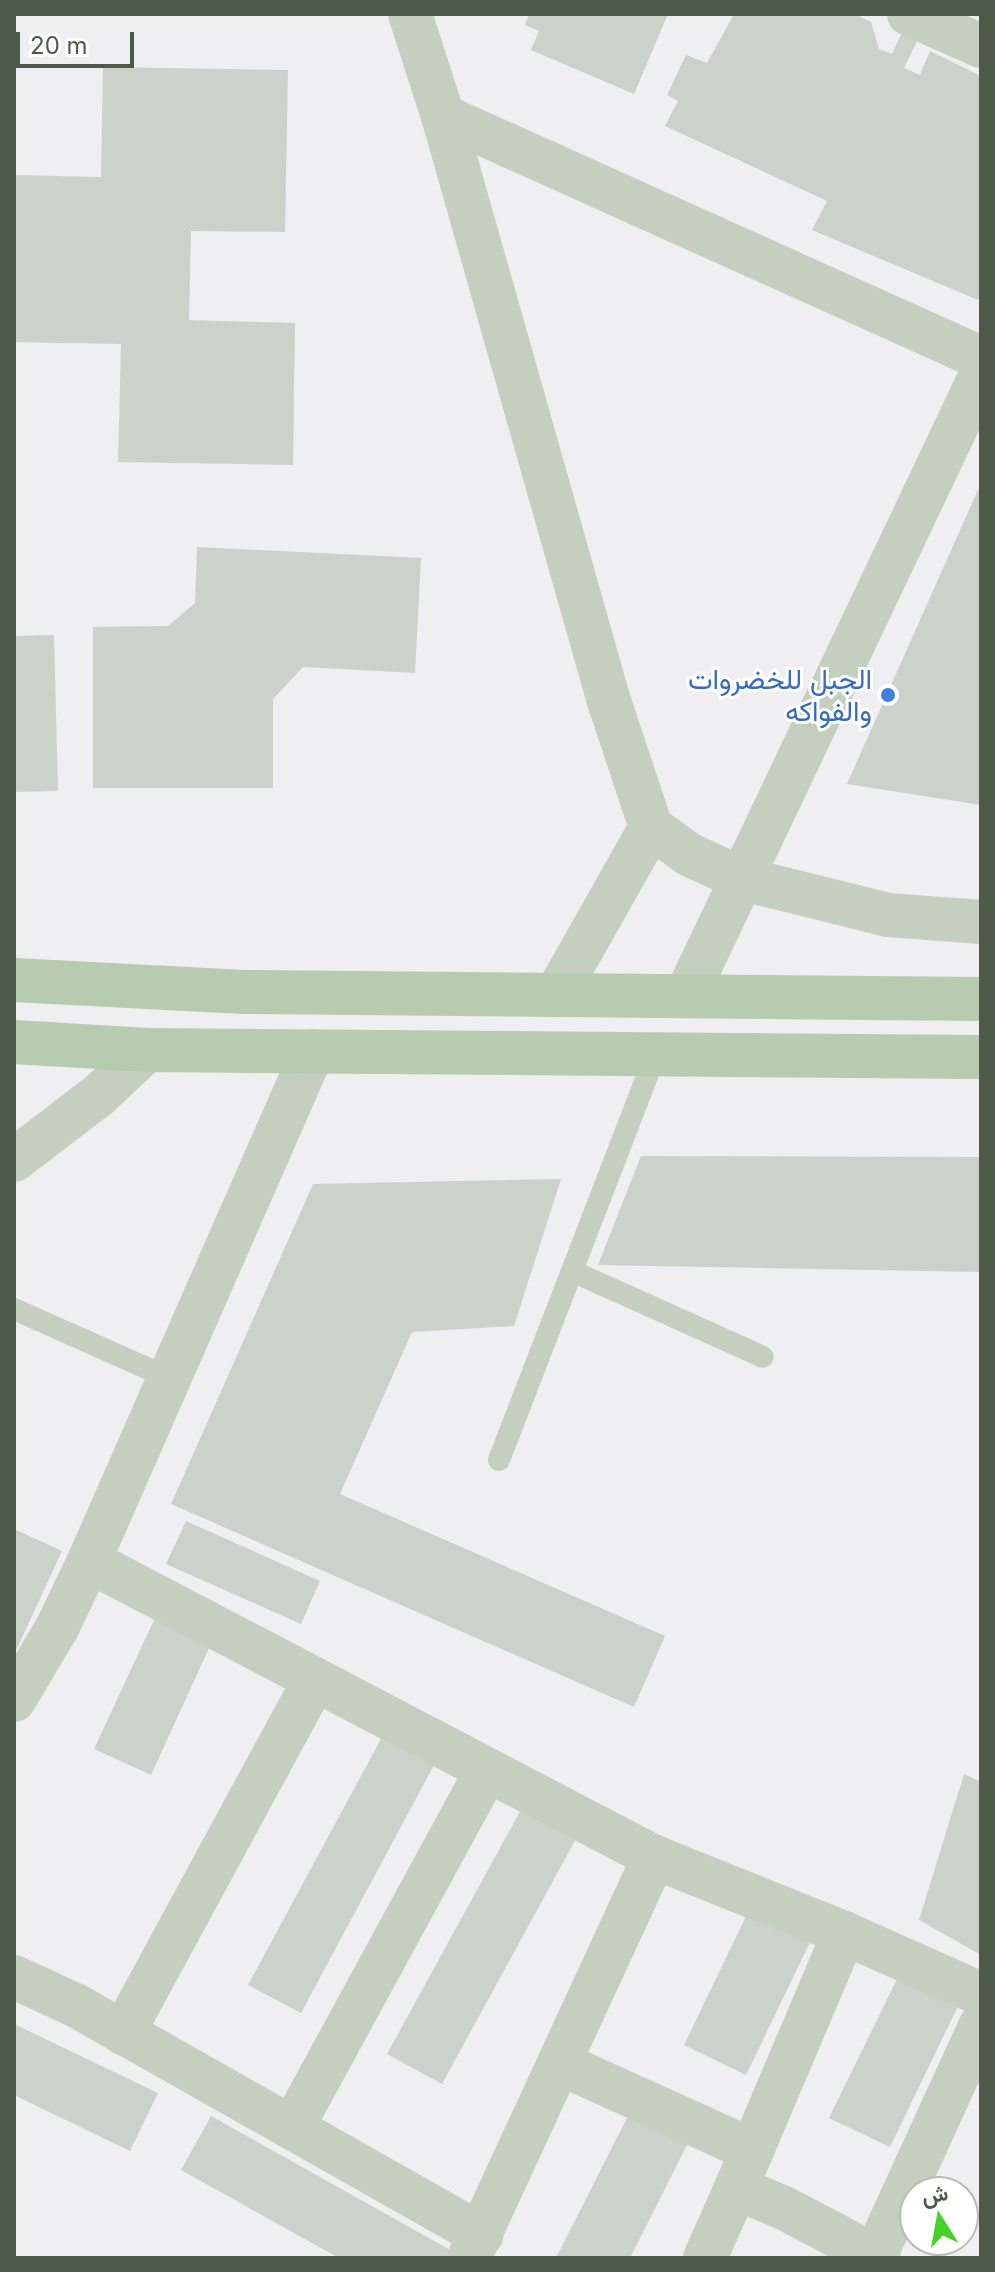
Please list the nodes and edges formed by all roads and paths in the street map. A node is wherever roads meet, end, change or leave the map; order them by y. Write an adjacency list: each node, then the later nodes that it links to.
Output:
1 (410, 14): 4 (street)
2 (909, 14): 3 (street)
3 (981, 46)
4 (443, 116): 5 (street); 7 (street)
5 (981, 358)
6 (981, 375): 8 (street)
7 (651, 827): 8 (street); 11 (street)
8 (743, 879): 9 (street); 12 (street)
9 (981, 922)
10 (14, 980): 11 (main road)
11 (556, 995): 12 (main road)
12 (686, 996): 13 (main road)
13 (981, 999)
14 (14, 1042): 15 (main road)
15 (147, 1050): 16 (main road); 19 (street)
16 (313, 1051): 17 (main road); 23 (street)
17 (656, 1053): 18 (main road); 20 (lane)
18 (981, 1057)
19 (14, 1160)
20 (572, 1271): 22 (lane); 24 (lane)
21 (14, 1309): 23 (lane)
22 (763, 1357)
23 (169, 1378): 25 (street)
24 (499, 1460)
25 (89, 1561): 26 (street); 27 (street)
26 (315, 1680): 28 (street); 34 (street)
27 (14, 1700)
28 (487, 1770): 29 (street); 36 (street)
29 (654, 1857): 30 (street); 35 (street)
30 (844, 1933): 32 (street); 37 (street)
31 (14, 1977): 34 (street)
32 (981, 1994)
33 (981, 2024): 39 (street)
34 (123, 2033): 36 (street)
35 (559, 2063): 37 (street); 38 (street)
36 (292, 2128): 38 (street)
37 (744, 2169): 39 (street); 40 (street)
38 (475, 2246)
39 (877, 2257)
40 (705, 2258)

